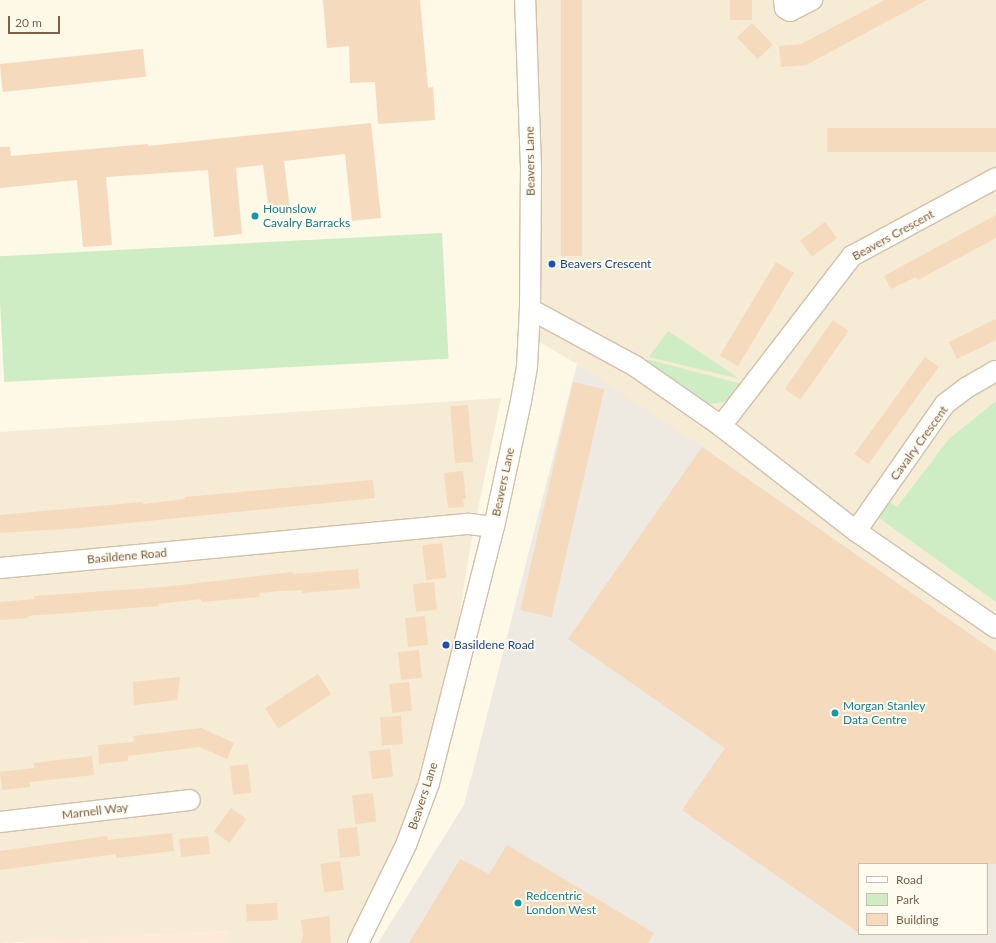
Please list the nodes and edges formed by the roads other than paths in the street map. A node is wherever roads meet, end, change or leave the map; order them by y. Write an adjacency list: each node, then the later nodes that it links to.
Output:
1 (525, 0): 5 (street, Beavers Lane)
2 (784, 0): 3 (street)
3 (812, 0)
4 (996, 178): 7 (street, Beavers Crescent)
5 (530, 309): 7 (street); 8 (street, Beavers Lane)
6 (996, 371): 9 (street, Cavalry Crescent)
7 (721, 426): 9 (street)
8 (494, 527): 10 (street, Basildene Road); 14 (street, Beavers Lane)
9 (856, 530): 11 (street)
10 (0, 568)
11 (996, 628)
12 (190, 800): 13 (street, Marnell Way)
13 (0, 822)
14 (358, 943)

